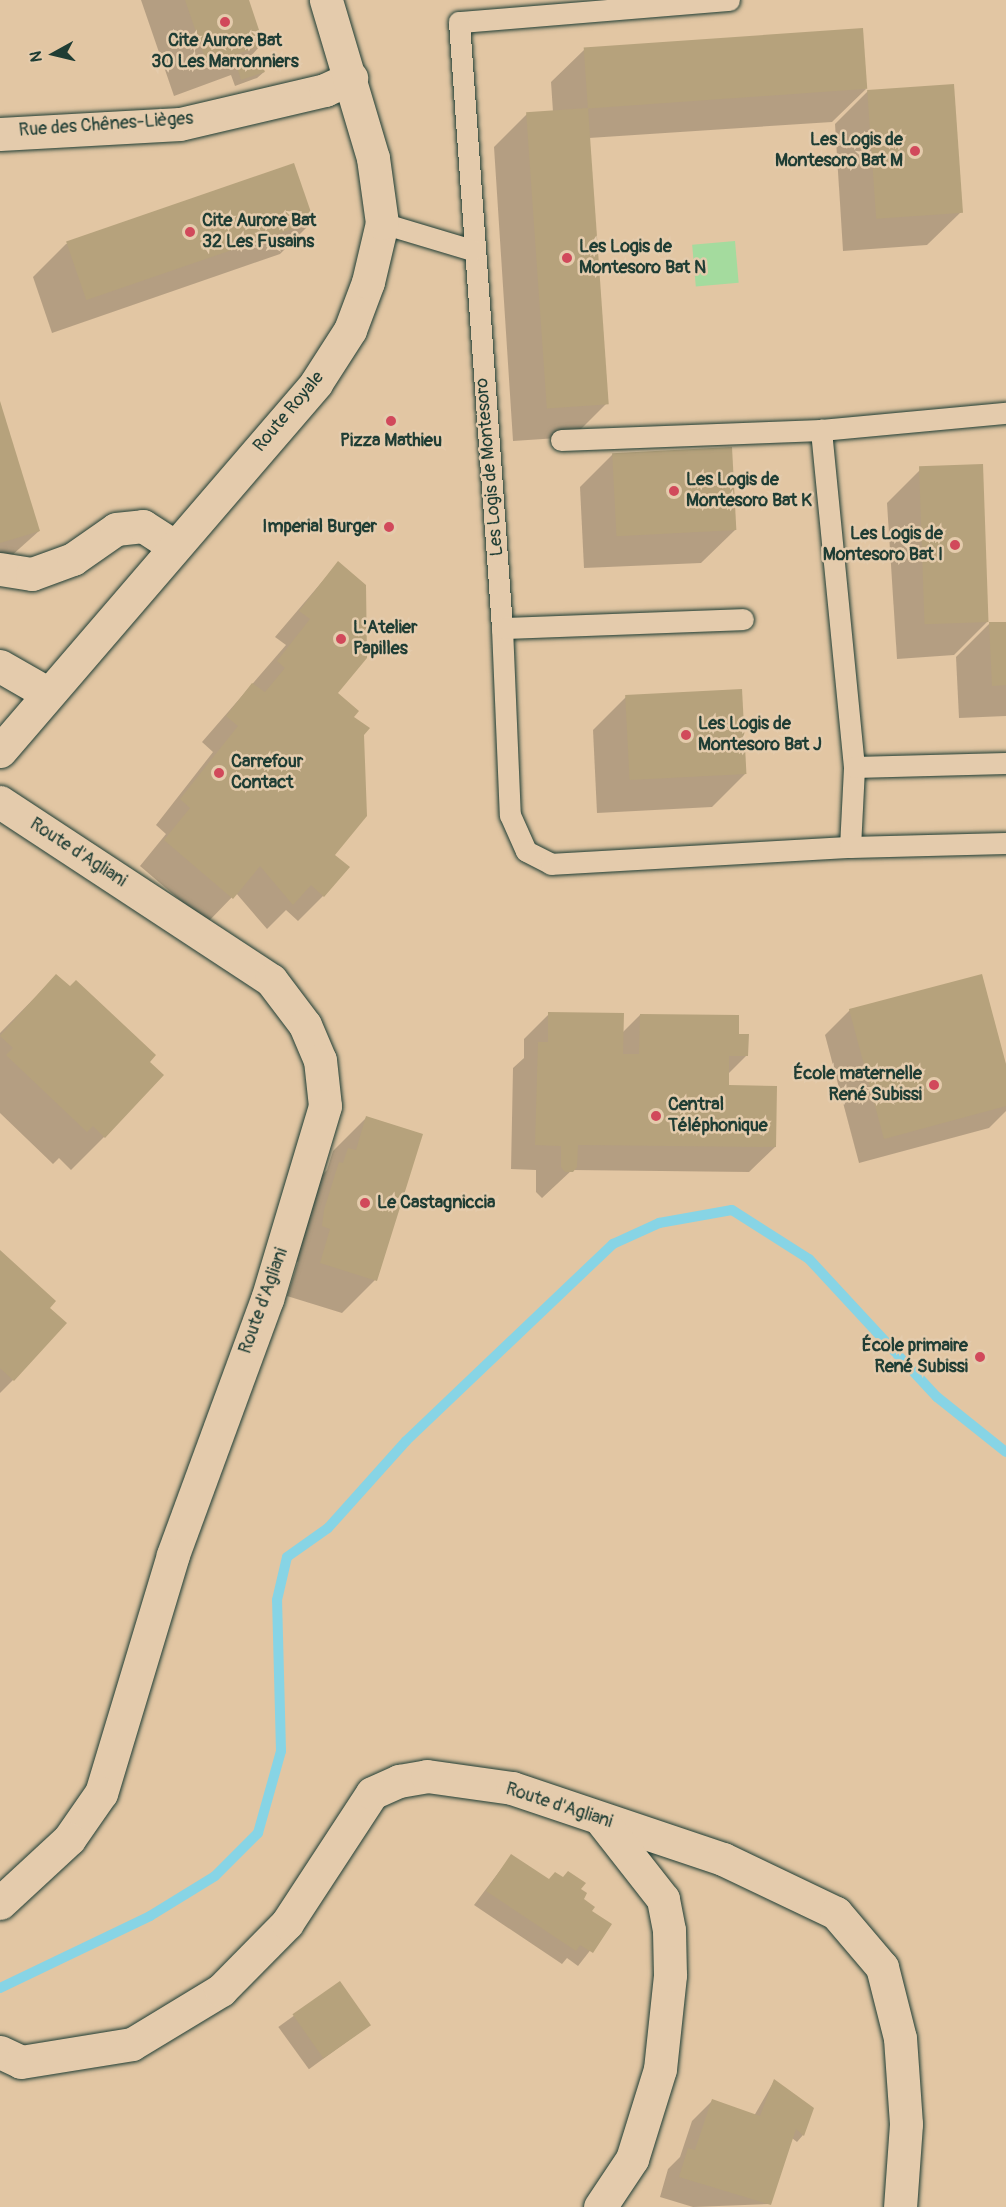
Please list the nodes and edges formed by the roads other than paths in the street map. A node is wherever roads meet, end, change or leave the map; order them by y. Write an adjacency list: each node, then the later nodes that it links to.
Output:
1 (326, 0): 3 (street, Route Royale)
2 (729, 0): 6 (lane, Les Logis de Montesoro)
3 (351, 78): 4 (street, Rue des Chênes-Lièges); 5 (street, Route Royale)
4 (0, 134)
5 (382, 223): 6 (lane); 10 (street, Route Royale)
6 (472, 250): 13 (lane, Les Logis de Montesoro)
7 (1006, 413): 8 (lane)
8 (821, 430): 9 (lane); 18 (lane)
9 (561, 440)
10 (174, 546): 11 (street); 15 (street, Route Royale)
11 (0, 569)
12 (743, 619): 13 (lane)
13 (502, 628): 21 (lane, Les Logis de Montesoro)
14 (0, 666): 15 (street)
15 (47, 693): 16 (street, Route Royale)
16 (0, 751)
17 (1006, 763): 18 (lane)
18 (854, 767): 21 (lane)
19 (0, 802): 23 (street, Route d'Agliani)
20 (1006, 843): 21 (lane, Les Logis de Montesoro)
21 (850, 848)
22 (601, 1820): 24 (street, Route d'Agliani); 25 (street); 26 (street, Route d'Agliani)
23 (0, 1903)
24 (0, 2052)
25 (600, 2207)
26 (900, 2207)

